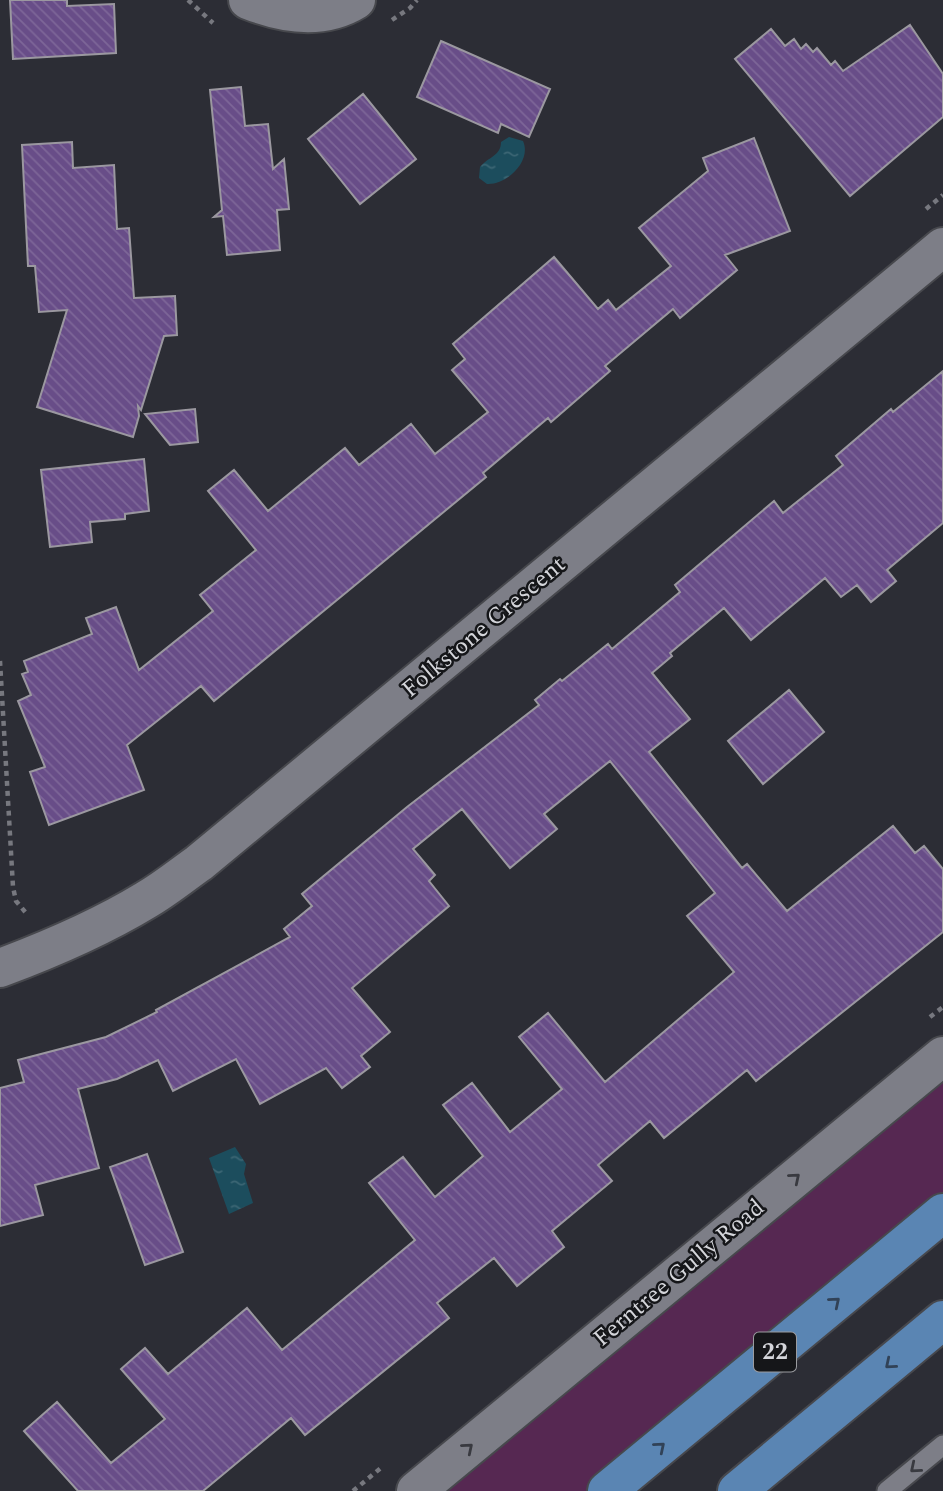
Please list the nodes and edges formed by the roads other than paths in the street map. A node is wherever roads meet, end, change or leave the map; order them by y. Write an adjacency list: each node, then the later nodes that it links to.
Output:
1 (248, 0): 2 (street)
2 (356, 0)
3 (943, 247): 4 (street, Folkstone Crescent)
4 (0, 968)
5 (943, 1056): 9 (street, Ferntree Gully Road, one-way to 5)
6 (943, 1213): 10 (main road, 22, one-way to 6)
7 (943, 1320): 11 (main road, one-way to 11)
8 (943, 1445): 12 (lane, one-way to 12)
9 (416, 1491)
10 (607, 1491)
11 (737, 1491)
12 (887, 1491)

